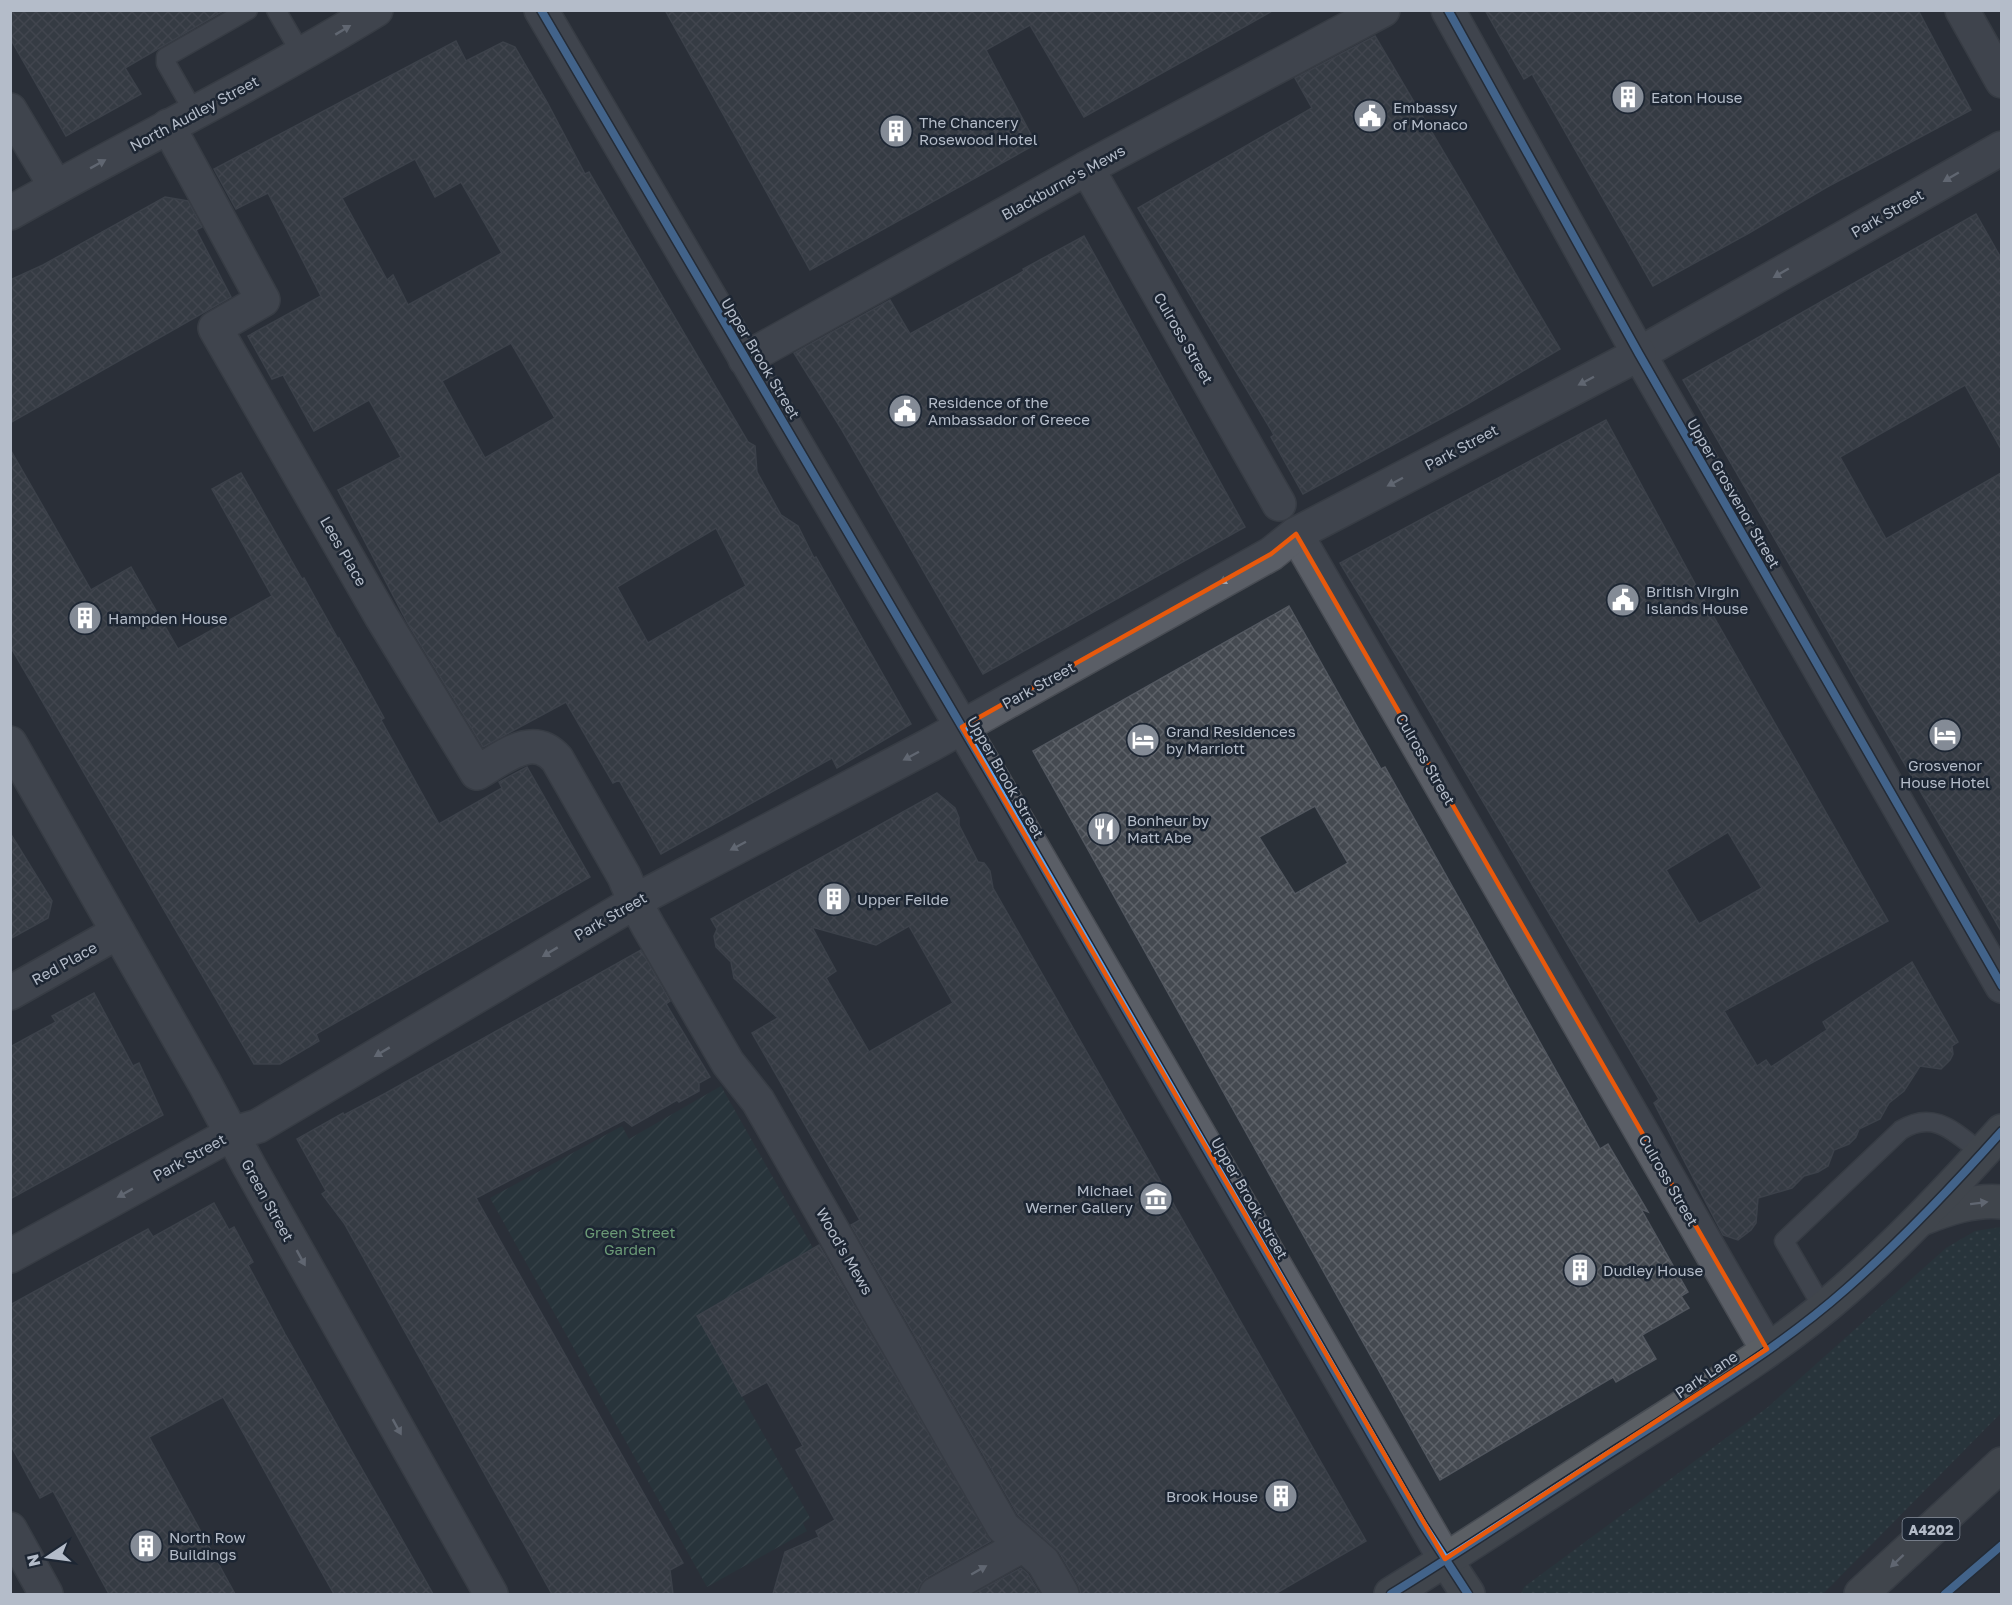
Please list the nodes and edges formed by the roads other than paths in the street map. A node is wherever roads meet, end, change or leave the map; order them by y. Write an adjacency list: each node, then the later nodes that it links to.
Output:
1 (248, 10): 11 (lane)
2 (276, 10): 8 (lane)
3 (376, 10): 8 (street, North Audley Street, one-way to 3)
4 (541, 10): 17 (street, Upper Brook Street)
5 (1383, 10): 13 (street, Blackburne's Mews)
6 (1448, 10): 16 (street, Upper Grosvenor Street)
7 (1962, 10): 9 (street)
8 (302, 55): 11 (street, North Audley Street)
9 (2001, 81)
10 (10, 110): 14 (street)
11 (181, 119): 14 (street, North Audley Street, one-way to 11); 22 (street, Lees Place)
12 (2001, 148): 16 (street, Park Street, one-way to 16)
13 (1087, 168): 17 (street, Blackburne's Mews); 18 (street, Culross Street)
14 (56, 187): 15 (street, North Audley Street)
15 (10, 213)
16 (1639, 354): 19 (street, Park Street, one-way to 19); 24 (street, Upper Grosvenor Street)
17 (745, 359): 20 (street, Upper Brook Street)
18 (1279, 504)
19 (1296, 534): 20 (street, Park Street, one-way to 20); 32 (street, Culross Street)
20 (962, 727): 22 (street, Park Street, one-way to 22); 36 (street, Upper Brook Street)
21 (10, 743): 23 (street, Green Street)
22 (634, 902): 26 (street, Park Street, one-way to 26); 35 (street, Wood's Mews)
23 (118, 932): 25 (street, Red Place); 26 (street, Green Street)
24 (2001, 986)
25 (10, 993)
26 (231, 1134): 30 (street, Park Street, one-way to 30); 38 (street, Green Street, one-way to 38)
27 (1992, 1142): 29 (highway, Park Lane); 31 (lane)
28 (2001, 1202): 29 (highway, one-way to 28)
29 (1917, 1221): 31 (highway, Park Lane)
30 (10, 1256)
31 (1823, 1308): 32 (highway, Park Lane)
32 (1767, 1350): 36 (highway, Park Lane)
33 (2001, 1464): 43 (highway, A4202, one-way to 43)
34 (10, 1529): 37 (street)
35 (1023, 1545): 39 (street, one-way to 35); 40 (street, Wood's Mews)
36 (1445, 1559): 41 (highway, Park Lane); 42 (highway)
37 (46, 1594)
38 (491, 1594)
39 (936, 1594)
40 (1062, 1594)
41 (1391, 1594)
42 (1468, 1594)
43 (1861, 1594)

